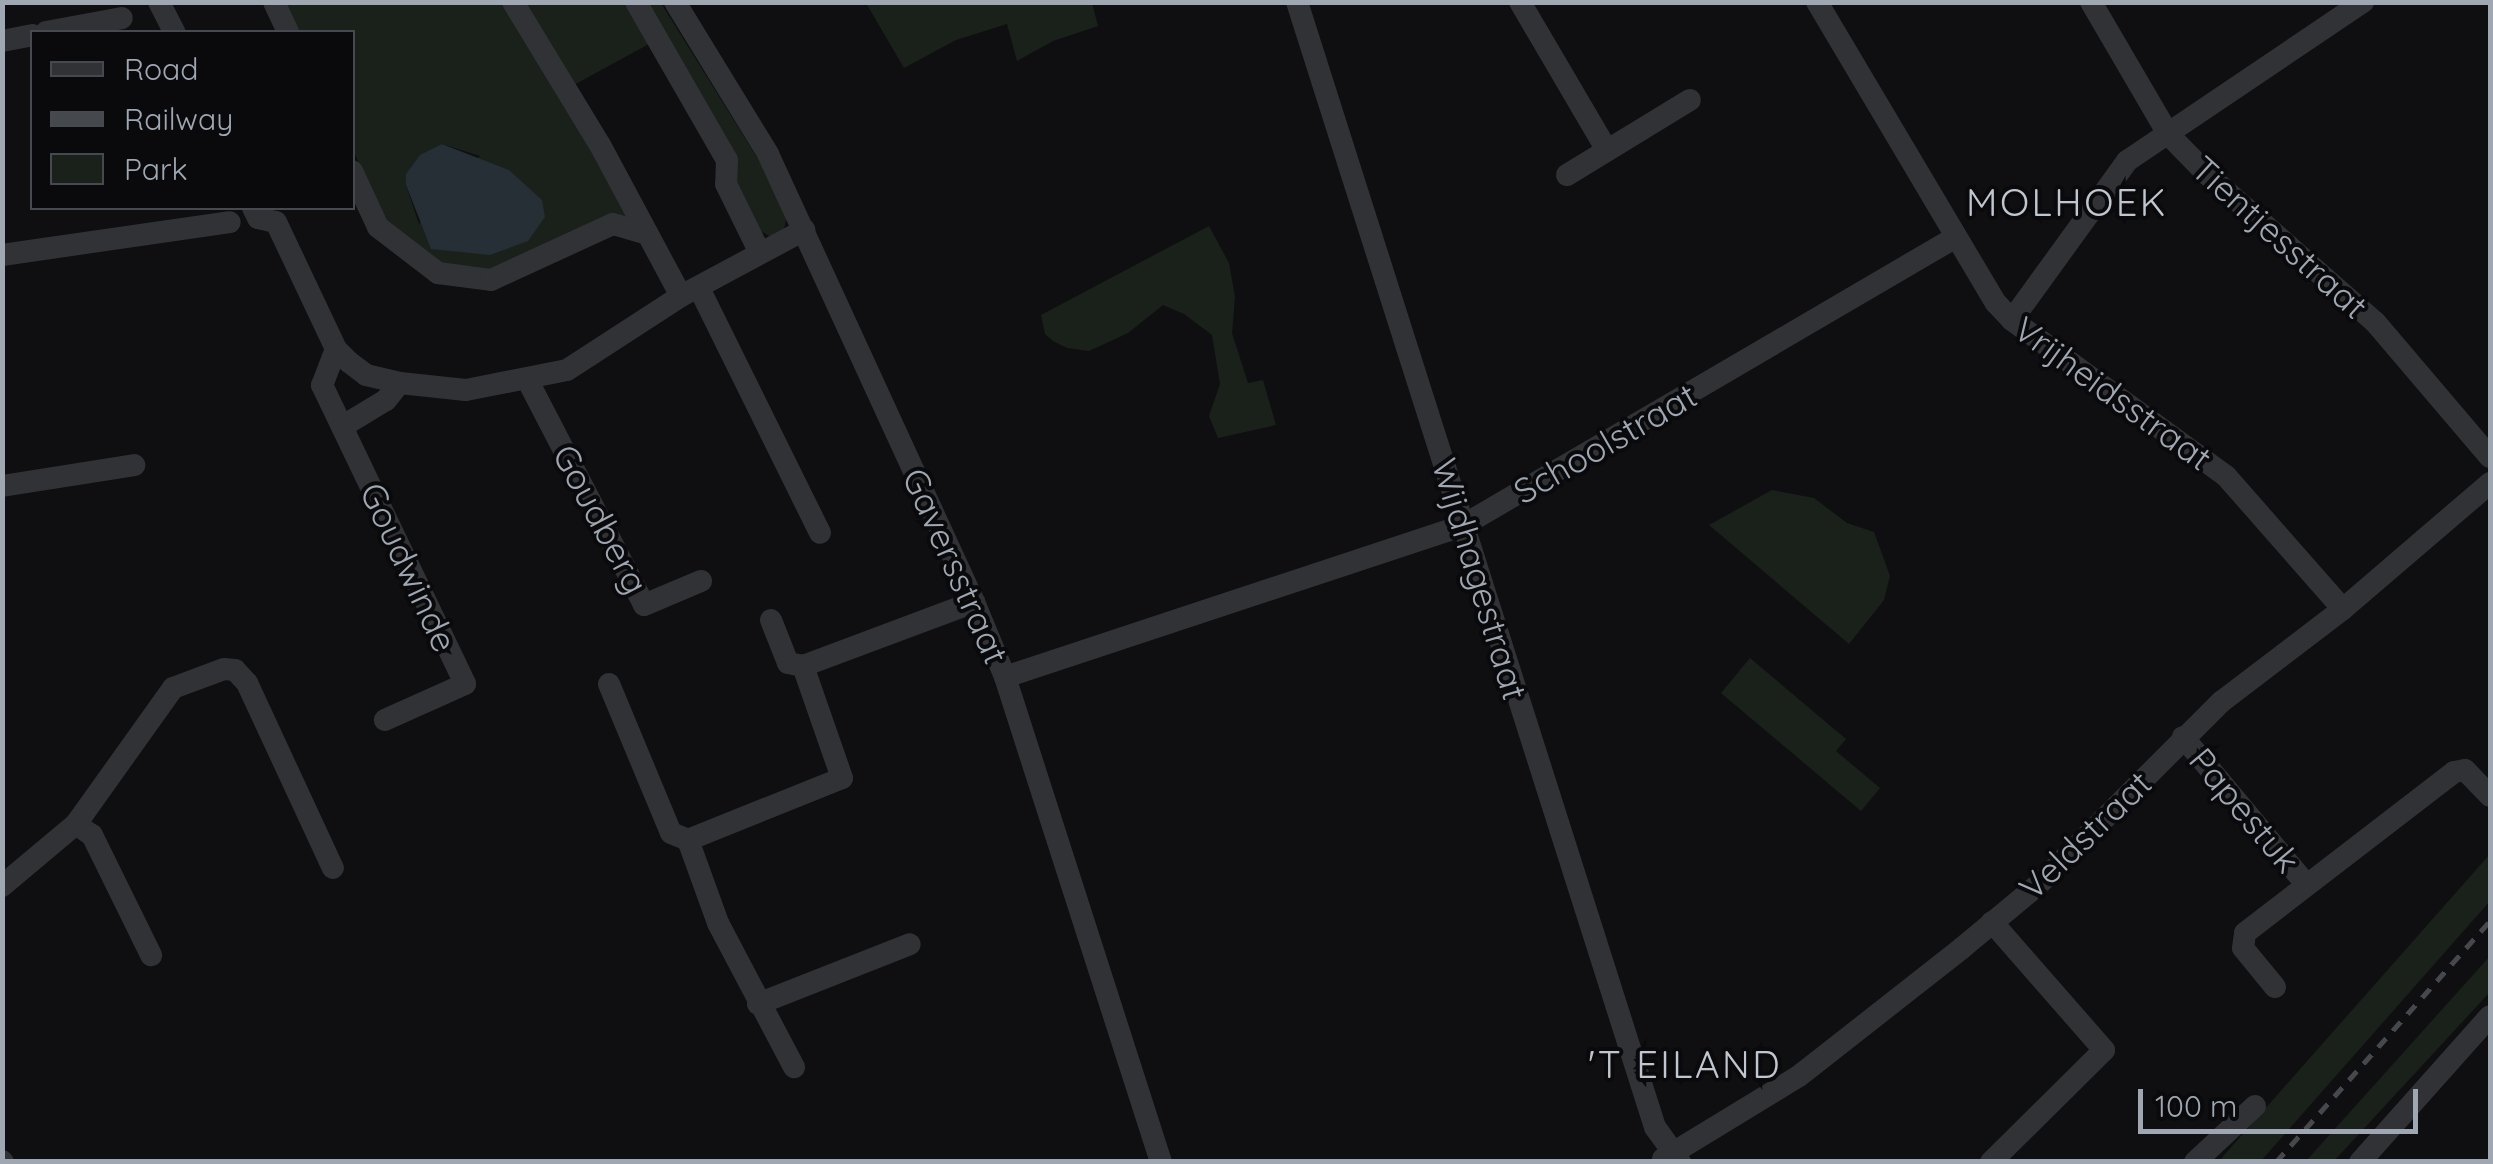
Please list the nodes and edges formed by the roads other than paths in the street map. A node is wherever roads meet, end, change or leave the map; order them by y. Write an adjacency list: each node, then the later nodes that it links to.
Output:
1 (159, 2): 13 (street)
2 (274, 2): 14 (street)
3 (513, 2): 25 (street)
4 (636, 2): 27 (street)
5 (675, 2): 24 (street, Gaversstraat)
6 (1297, 2): 39 (street, Wijdhagestraat)
7 (1520, 2): 19 (street)
8 (1817, 2): 26 (street, Vrijheidsstraat)
9 (2091, 2): 18 (street, Tientjesstraat)
10 (2364, 2): 18 (street)
11 (122, 18): 12 (street)
12 (57, 30)
13 (173, 30)
14 (287, 30)
15 (30, 35): 16 (street)
16 (2, 41)
17 (1690, 100): 19 (street)
18 (2168, 134): 30 (street); 35 (street, Tientjesstraat)
19 (1607, 150): 20 (street)
20 (1567, 175)
21 (355, 177): 25 (street)
22 (254, 210): 31 (street)
23 (230, 222): 28 (street)
24 (804, 230): 27 (street); 42 (street, Gaversstraat)
25 (648, 234): 29 (street)
26 (1956, 237): 30 (street, Vrijheidsstraat); 39 (street, Schoolstraat)
27 (760, 254): 29 (street)
28 (2, 255)
29 (690, 292): 32 (street); 40 (street)
30 (2012, 320): 43 (street, Vrijheidsstraat)
31 (336, 349): 33 (street); 34 (street, Goudwinde)
32 (528, 381): 33 (street); 41 (street, Goudberg)
33 (400, 383): 34 (street)
34 (343, 426): 48 (street, Goudwinde)
35 (2490, 456)
36 (134, 465): 38 (street)
37 (2490, 483): 43 (street, Veldstraat)
38 (2, 486)
39 (1462, 526): 46 (street, Schoolstraat); 64 (street, Wijdhagestraat)
40 (820, 533)
41 (701, 581)
42 (974, 602): 45 (street); 46 (street, Gaversstraat)
43 (2342, 609): 49 (street, Veldstraat)
44 (771, 620): 45 (street)
45 (803, 666): 52 (street)
46 (1005, 676): 65 (street, Gaversstraat)
47 (609, 684): 52 (street)
48 (385, 720)
49 (2184, 737): 54 (street, Papestuk); 56 (street, Veldstraat)
50 (2490, 796): 54 (street, Papestuk)
51 (76, 824): 53 (street); 55 (street); 58 (street)
52 (688, 840): 60 (street)
53 (333, 868)
54 (2306, 884): 59 (street, Papestuk)
55 (2, 886)
56 (1992, 922): 64 (street, Veldstraat); 66 (street)
57 (910, 944): 60 (street)
58 (150, 955)
59 (2275, 987)
60 (758, 1004): 62 (street)
61 (2490, 1016): 68 (street)
62 (794, 1068)
63 (2255, 1106): 67 (street)
64 (1670, 1158)
65 (1161, 1162)
66 (1991, 1162)
67 (2196, 1162)
68 (2360, 1162)

